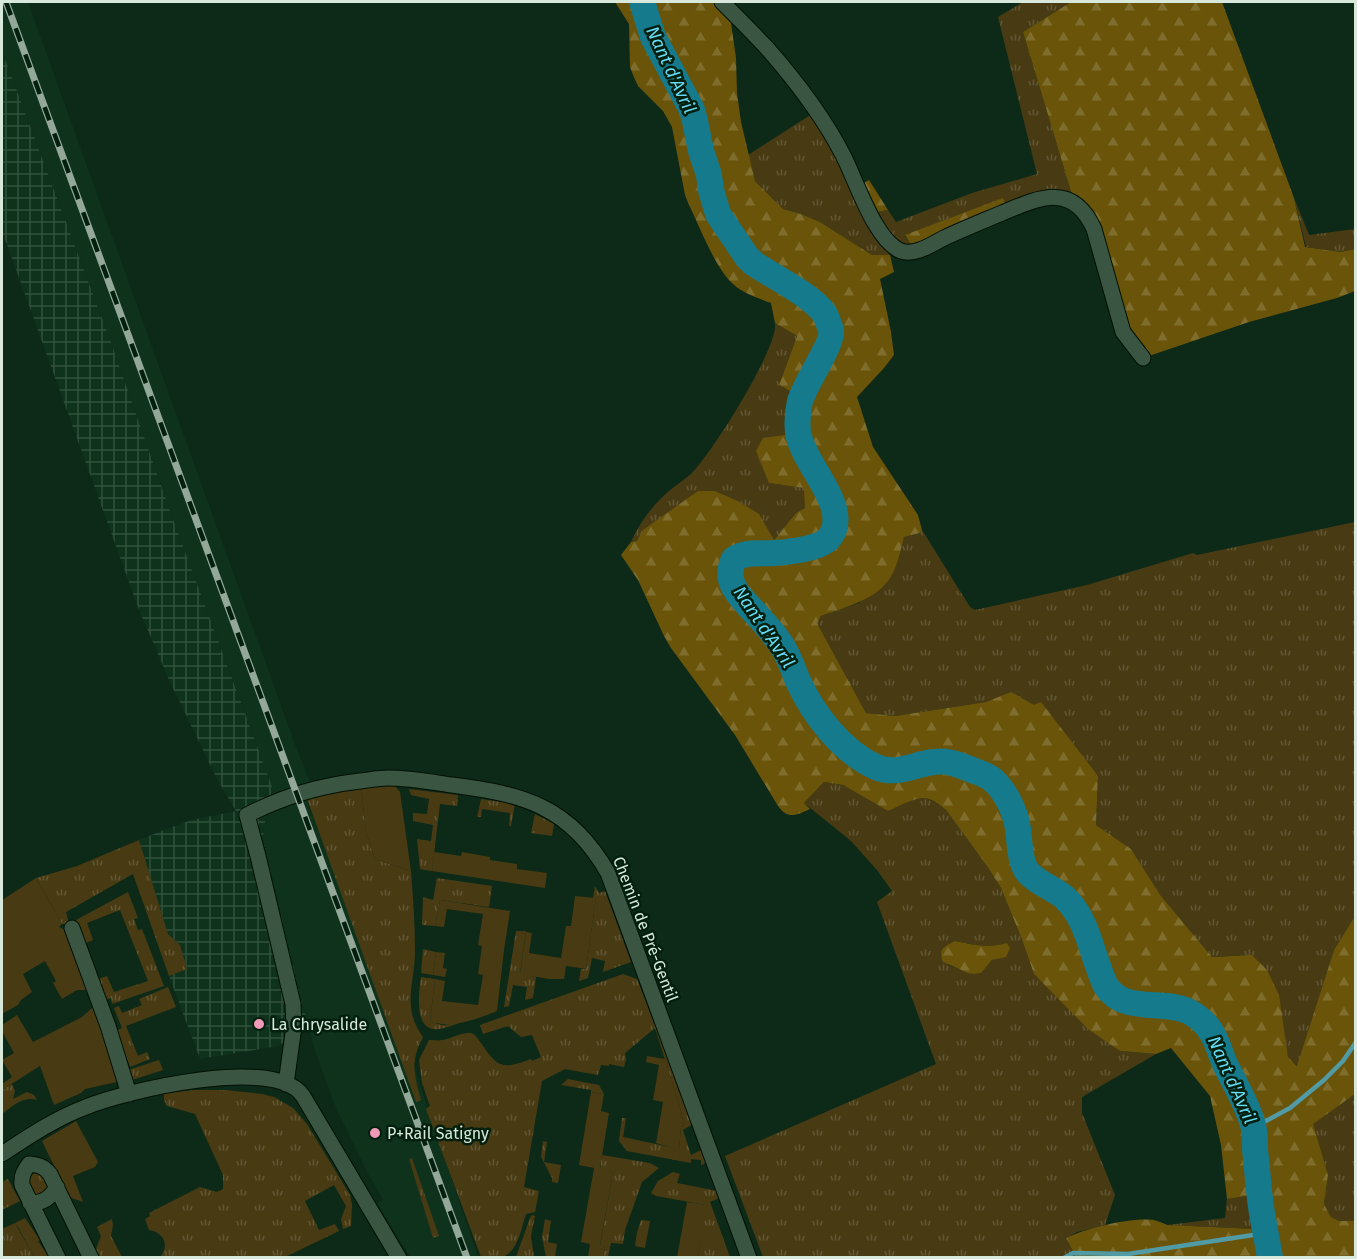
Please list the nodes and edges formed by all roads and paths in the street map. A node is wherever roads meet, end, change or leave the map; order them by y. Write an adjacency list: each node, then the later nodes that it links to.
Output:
1 (722, 2): 2 (street)
2 (1143, 358)
3 (72, 928): 5 (street)
4 (286, 1084): 5 (street); 13 (street); 14 (street, Chemin de Pré-Gentil)
5 (129, 1094): 6 (street)
6 (17, 1144): 7 (street); 8 (street)
7 (2, 1154)
8 (29, 1164): 9 (street); 10 (street)
9 (57, 1187): 10 (street); 12 (street)
10 (30, 1203): 11 (street)
11 (58, 1257)
12 (91, 1257)
13 (399, 1257)
14 (749, 1257)

